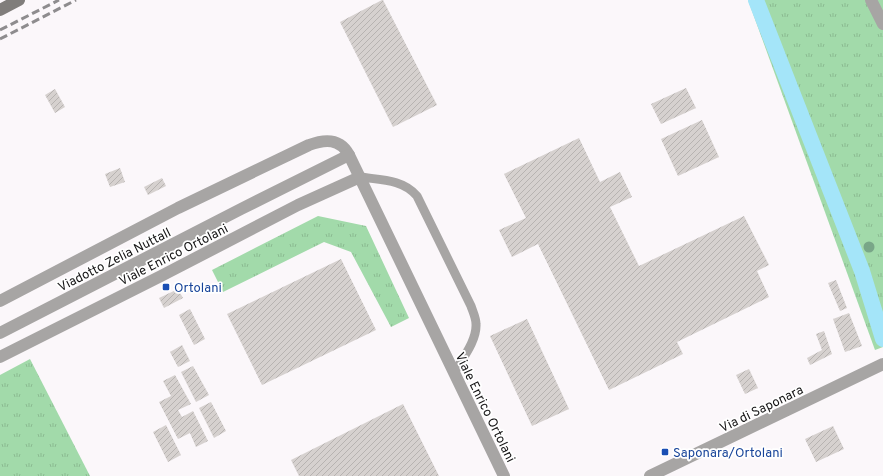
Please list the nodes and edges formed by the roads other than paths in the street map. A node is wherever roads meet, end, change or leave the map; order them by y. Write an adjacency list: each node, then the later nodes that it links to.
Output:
1 (19, 0): 3 (main road)
2 (871, 0): 4 (street)
3 (0, 10)
4 (883, 24)
5 (349, 155): 6 (street, Viale Enrico Ortolani); 7 (street, Viale Enrico Ortolani); 8 (street, Viadotto Zelia Nuttall)
6 (360, 177): 9 (street, Viale Enrico Ortolani); 11 (street, Viale Enrico Ortolani); 11 (lane)
7 (0, 300)
8 (0, 333)
9 (0, 357)
10 (878, 367): 13 (street, Via di Saponara)
11 (454, 373): 12 (street, Viale Enrico Ortolani)
12 (504, 476)
13 (650, 476)

